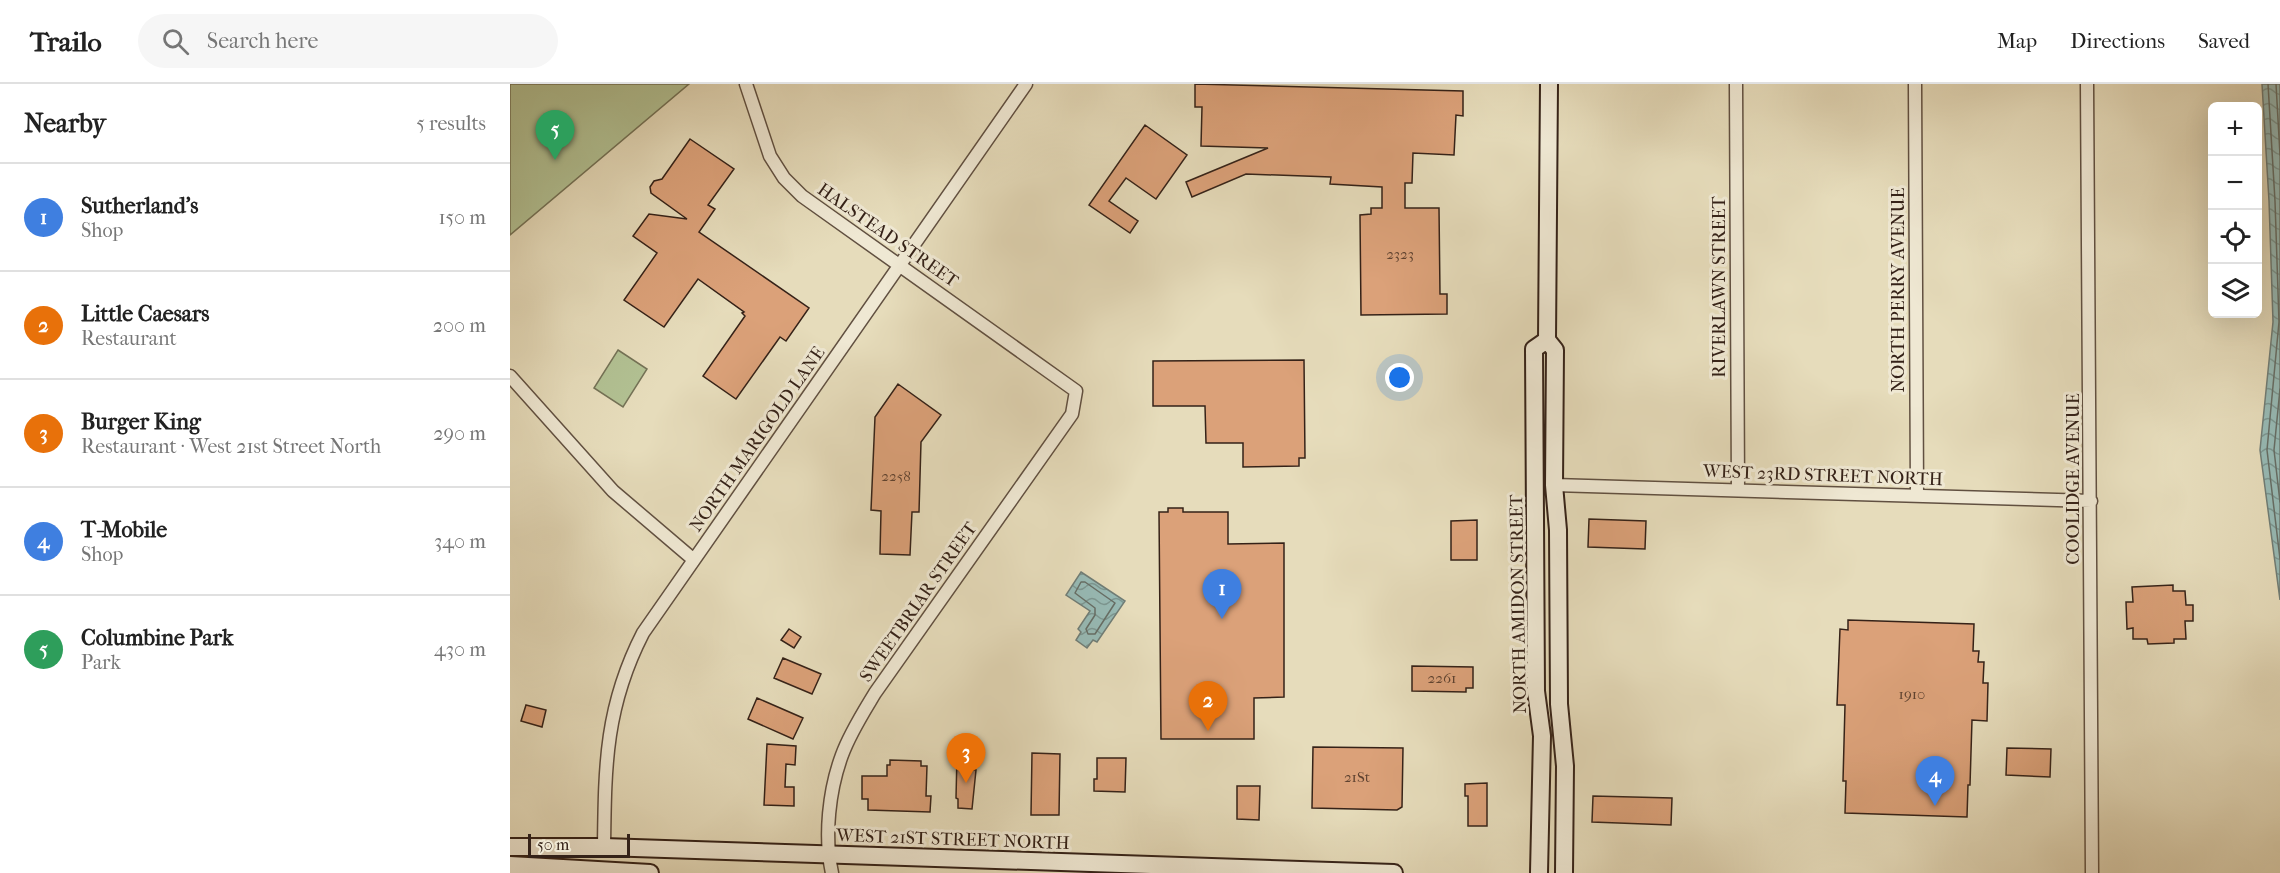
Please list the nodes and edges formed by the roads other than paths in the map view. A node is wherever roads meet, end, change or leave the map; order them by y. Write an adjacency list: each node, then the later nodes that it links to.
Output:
1 (746, 84): 7 (street, HALSTEAD STREET)
2 (1026, 84): 7 (street, NORTH MARIGOLD LANE)
3 (1549, 84): 8 (main road, NORTH AMIDON STREET)
4 (1736, 84): 12 (street, RIVERLAWN STREET)
5 (1915, 84): 13 (street, NORTH PERRY AVENUE)
6 (2087, 84): 14 (street, COOLIDGE AVENUE)
7 (900, 266): 10 (street, HALSTEAD STREET); 15 (street, NORTH MARIGOLD LANE)
8 (1546, 340): 11 (main road, NORTH AMIDON STREET); 23 (main road, NORTH AMIDON STREET)
9 (510, 376): 15 (street)
10 (1058, 377): 18 (street, SWEETBRIAR STREET)
11 (1554, 485): 12 (street, WEST 23RD STREET NORTH); 24 (main road, NORTH AMIDON STREET)
12 (1738, 490): 13 (street, WEST 23RD STREET NORTH)
13 (1917, 496): 14 (street, WEST 23RD STREET NORTH)
14 (2091, 501): 25 (street, COOLIDGE AVENUE)
15 (694, 560): 17 (street, NORTH MARIGOLD LANE)
16 (510, 847): 17 (main road, WEST 21ST STREET NORTH)
17 (604, 847): 18 (main road, WEST 21ST STREET NORTH)
18 (828, 854): 21 (street, SWEETBRIAR STREET); 22 (main road, WEST 21ST STREET NORTH)
19 (510, 865): 20 (main road)
20 (650, 873)
21 (832, 873)
22 (1394, 873)
23 (1539, 873)
24 (1564, 873)
25 (2092, 873)

